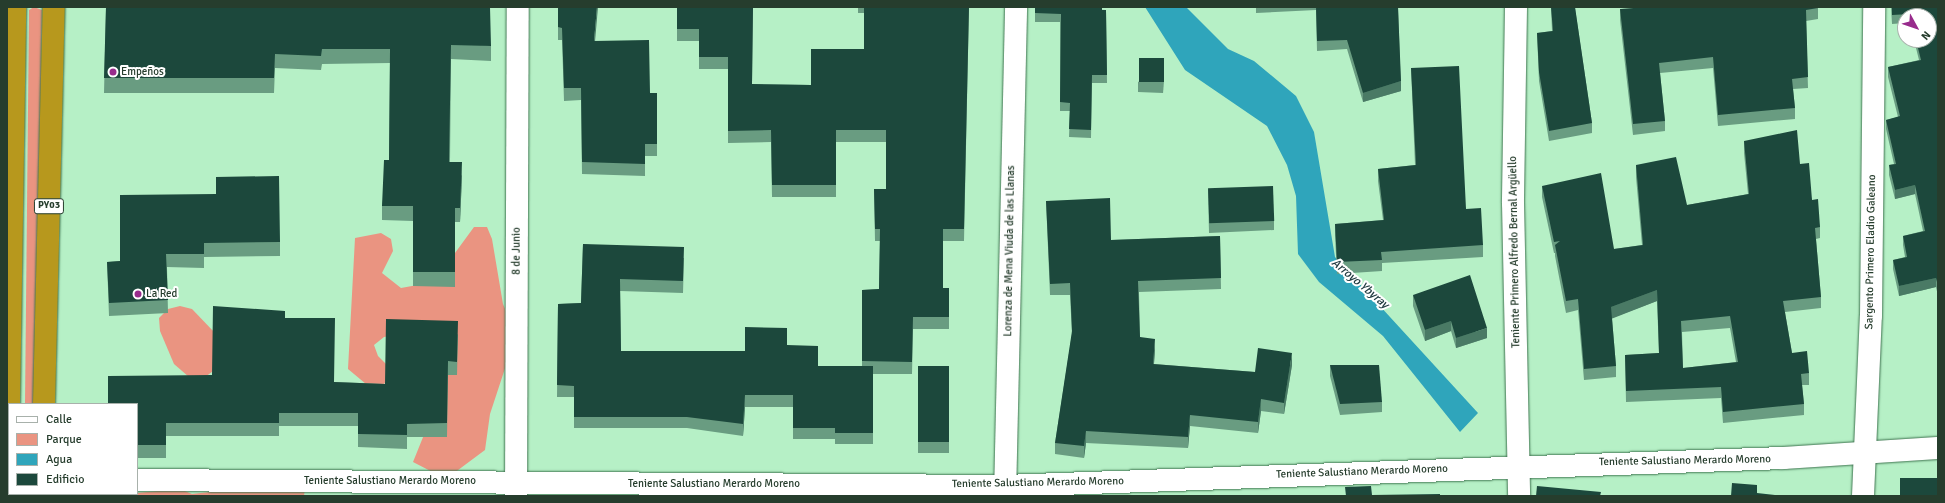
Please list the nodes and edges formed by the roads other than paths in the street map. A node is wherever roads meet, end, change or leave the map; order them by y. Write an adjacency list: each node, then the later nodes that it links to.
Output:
1 (15, 7): 7 (highway)
2 (54, 7): 8 (highway, PY03)
3 (518, 7): 13 (street, 8 de Junio)
4 (1016, 7): 14 (street, Lorenza de Mena Viuda de las Llanas)
5 (1516, 7): 11 (street, Teniente Primero Alfredo Bernal Argüello)
6 (1874, 7): 10 (street, Sargento Primero Eladio Galeano)
7 (9, 403)
8 (44, 403)
9 (1938, 448): 10 (street, Teniente Salustiano Merardo Moreno)
10 (1862, 453): 11 (street, Teniente Salustiano Merardo Moreno); 16 (street, Sargento Primero Eladio Galeano)
11 (1520, 466): 14 (street, Teniente Salustiano Merardo Moreno); 15 (street, Teniente Primero Alfredo Bernal Argüello)
12 (138, 480): 13 (street, Teniente Salustiano Merardo Moreno)
13 (516, 489): 14 (street, Teniente Salustiano Merardo Moreno)
14 (1005, 491)
15 (1519, 496)
16 (1862, 496)

